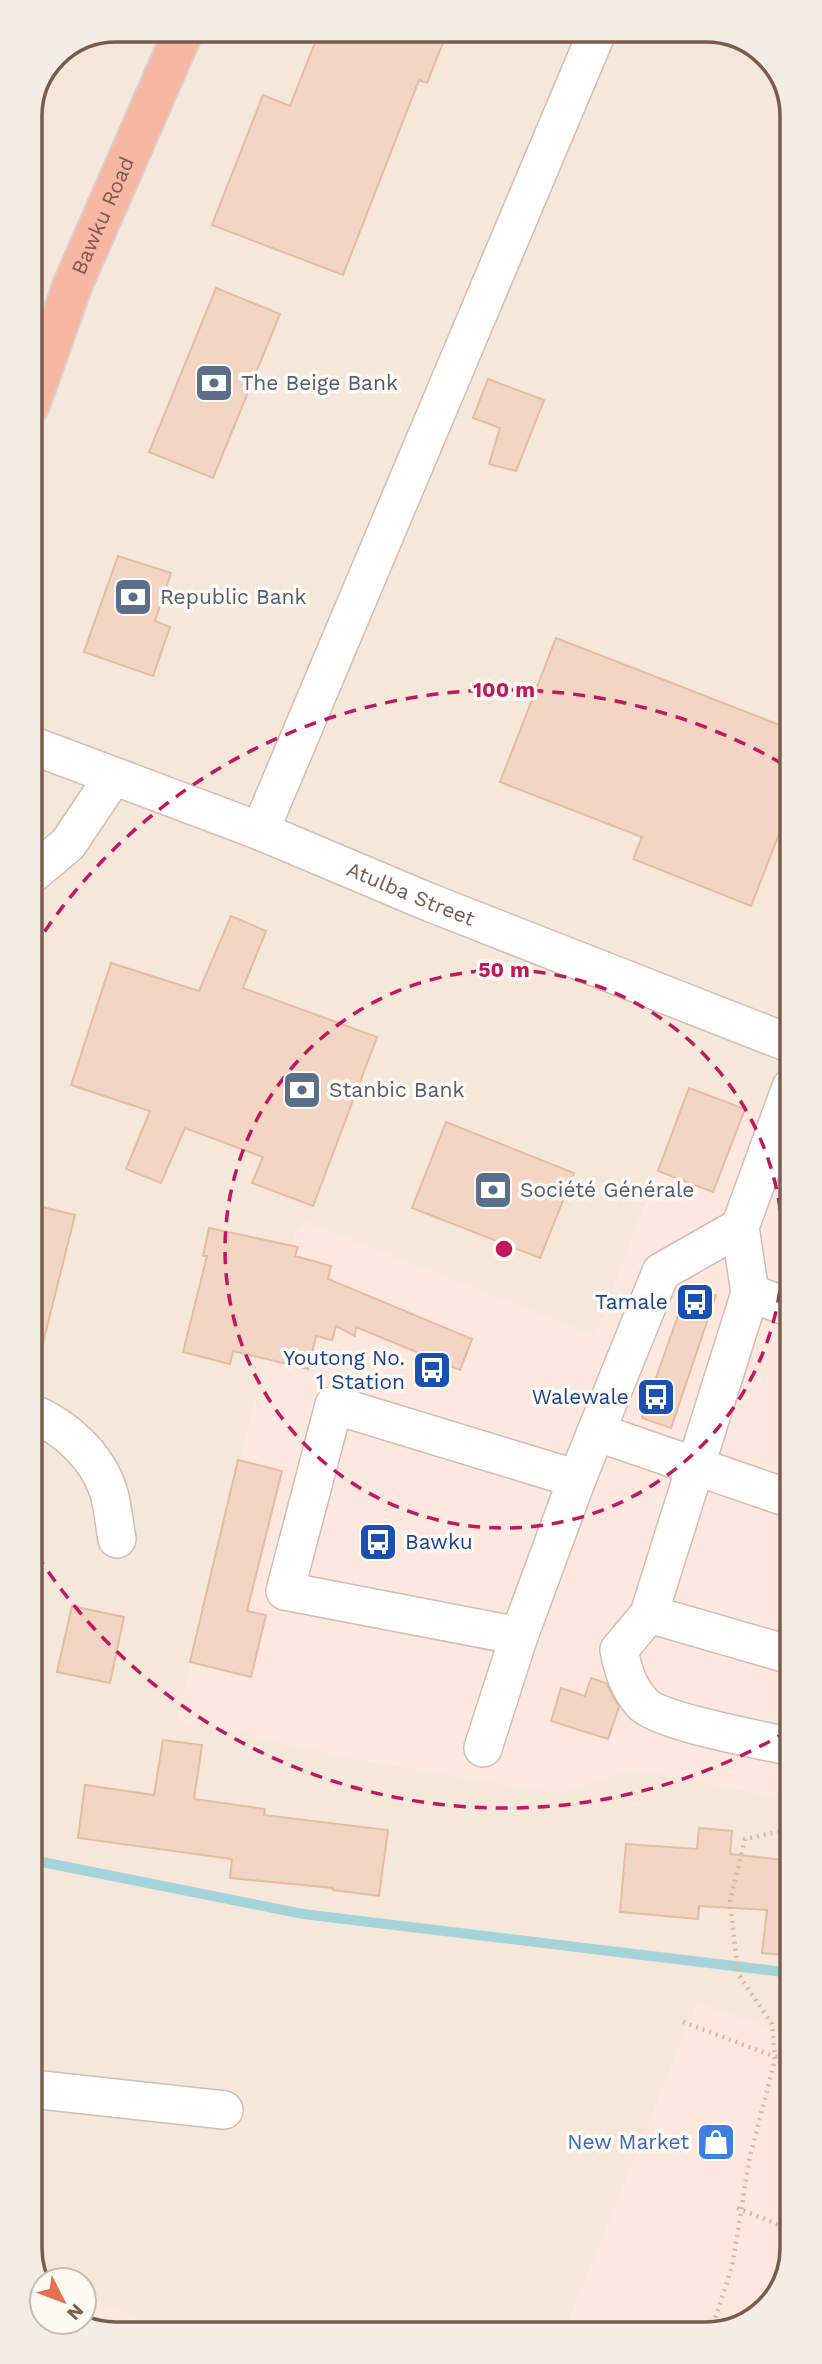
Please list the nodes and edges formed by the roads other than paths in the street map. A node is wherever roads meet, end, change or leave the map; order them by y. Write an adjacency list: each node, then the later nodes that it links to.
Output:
1 (179, 42): 3 (highway, Bawku Road)
2 (593, 42): 6 (street)
3 (42, 371)
4 (42, 749): 5 (street, Atulba Street)
5 (113, 778): 6 (street, Atulba Street); 7 (street)
6 (260, 831): 8 (street, Atulba Street)
7 (42, 866)
8 (780, 1040)
9 (780, 1117): 10 (street)
10 (740, 1227): 11 (street); 14 (street)
11 (750, 1293): 12 (street); 15 (street)
12 (780, 1304)
13 (42, 1417): 18 (street)
14 (596, 1432): 15 (street); 16 (street)
15 (696, 1466): 17 (street); 19 (street)
16 (577, 1479): 20 (street); 20 (street)
17 (780, 1495)
18 (117, 1539)
19 (649, 1614): 21 (street); 22 (street)
20 (519, 1636): 23 (street)
21 (780, 1652)
22 (780, 1744)
23 (483, 1748)
24 (42, 2090): 25 (street)
25 (224, 2110)

